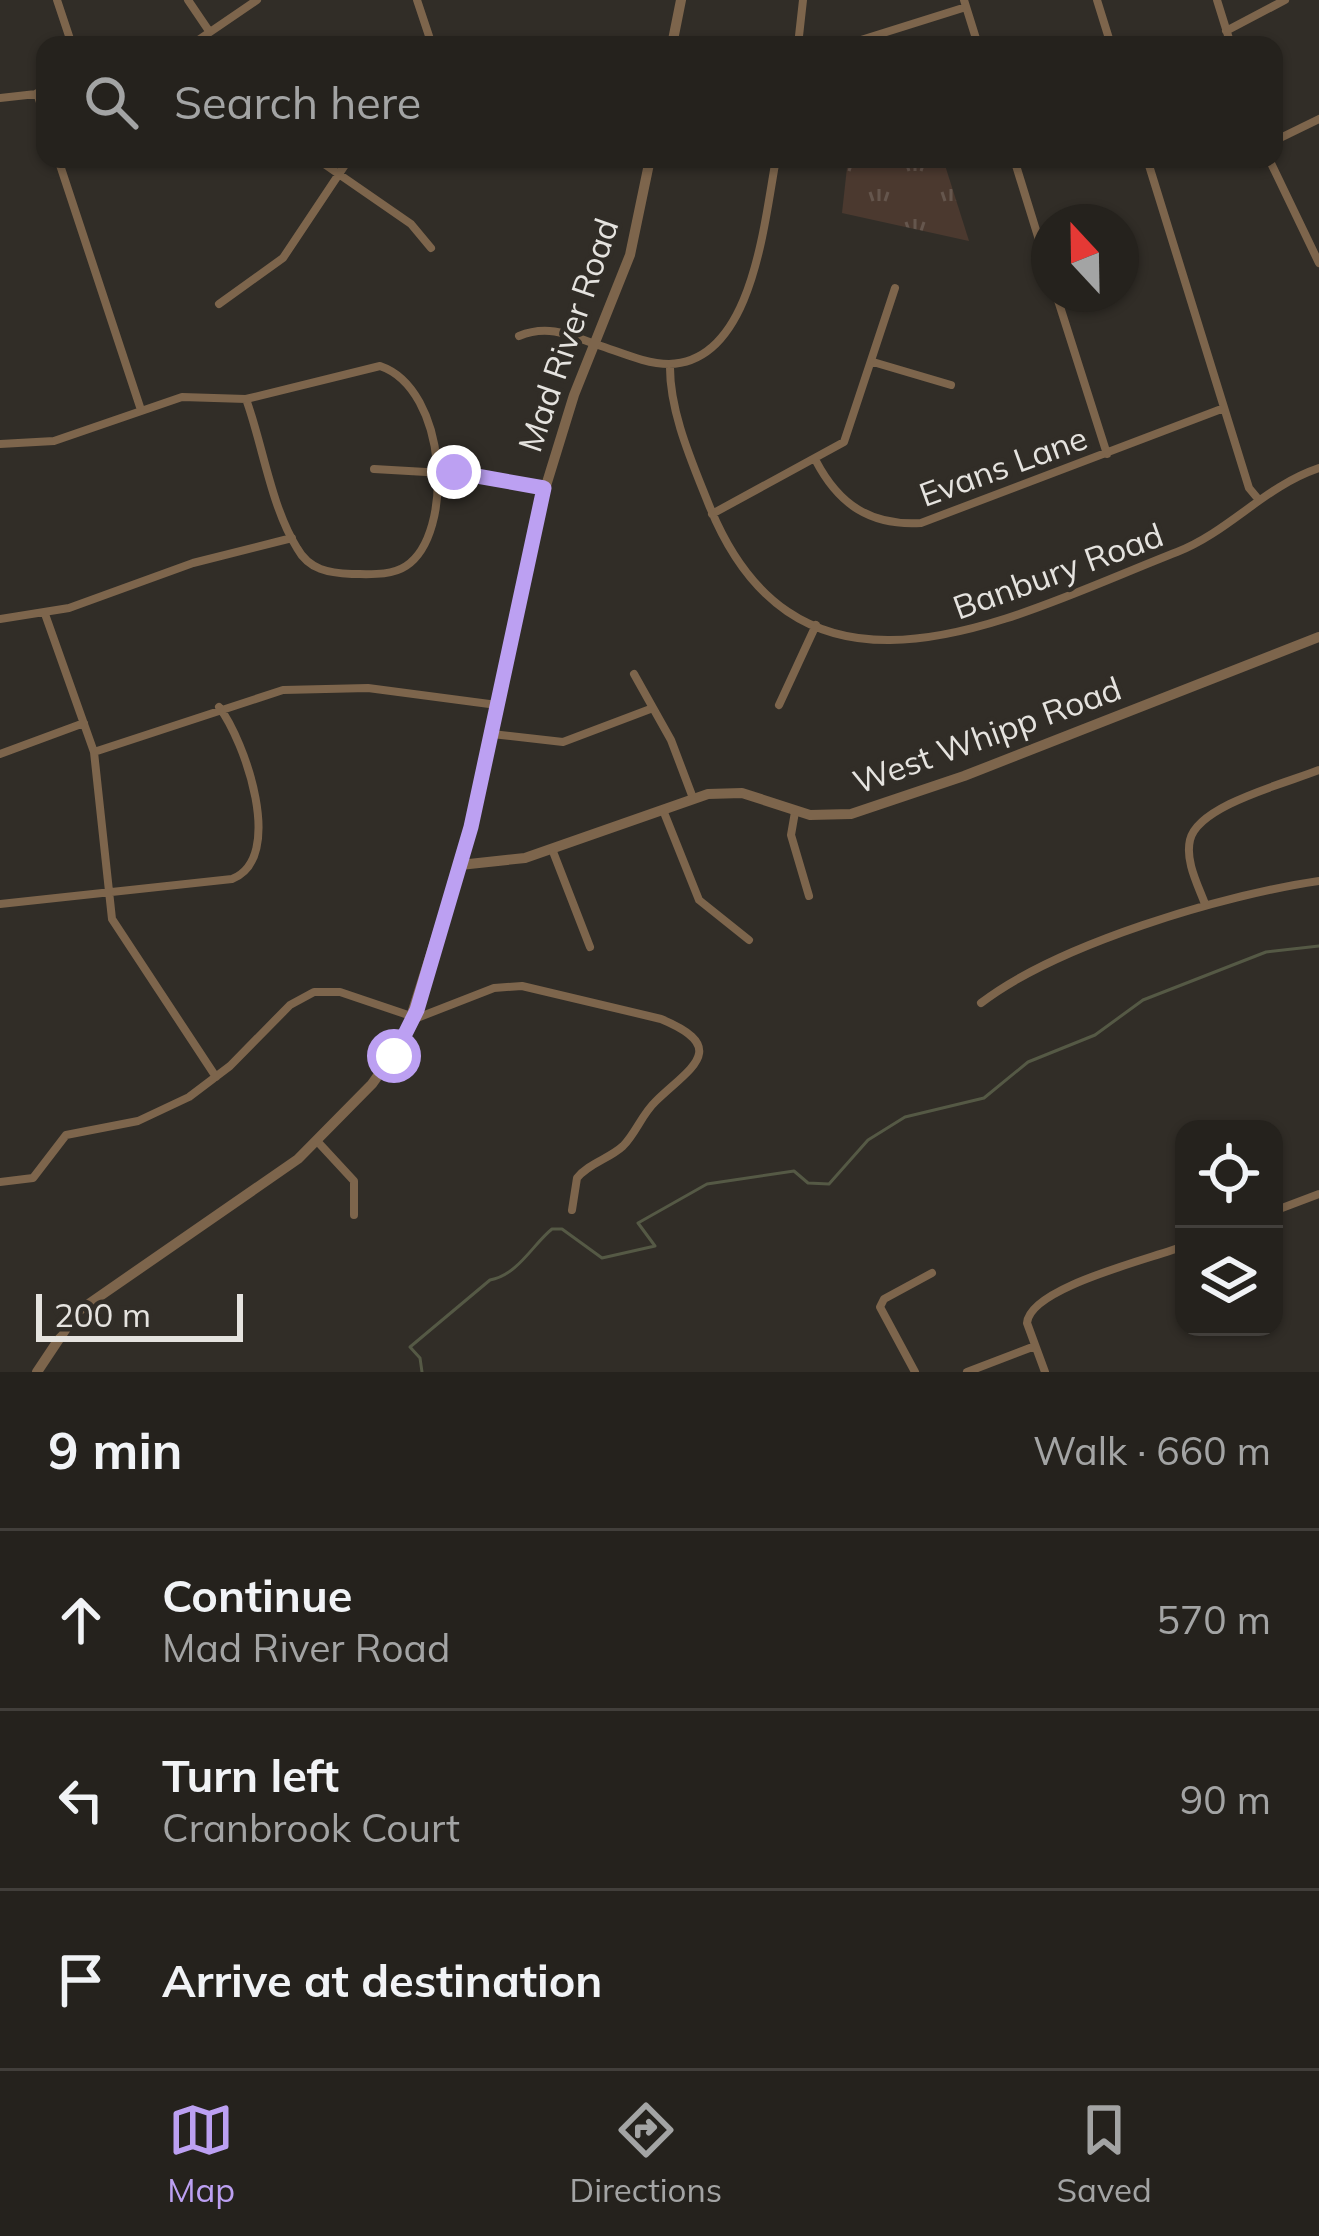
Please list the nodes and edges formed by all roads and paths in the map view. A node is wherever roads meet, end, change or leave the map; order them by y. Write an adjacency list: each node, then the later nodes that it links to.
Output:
1 (58, 0): 13 (street)
2 (188, 0): 11 (street)
3 (257, 0): 11 (street)
4 (417, 0): 15 (street)
5 (681, 0): 16 (street)
6 (803, 0): 17 (street)
7 (1097, 0): 20 (street)
8 (1216, 0): 12 (street)
9 (1285, 0): 12 (street)
10 (965, 4): 18 (street); 19 (street)
11 (209, 31): 14 (street)
12 (1226, 31): 21 (street)
13 (69, 36)
14 (203, 36)
15 (429, 36)
16 (674, 36)
17 (801, 36)
18 (871, 36)
19 (975, 36)
20 (1108, 36)
21 (1228, 36)
22 (36, 94): 23 (street)
23 (0, 98)
24 (1319, 118): 25 (street)
25 (1283, 136)
26 (61, 168): 48 (street)
27 (330, 168): 34 (street)
28 (344, 168): 34 (street)
29 (648, 168): 42 (street, Mad River Road)
30 (774, 168): 44 (street)
31 (1017, 168): 35 (street)
32 (1150, 168): 47 (street)
33 (1273, 168): 37 (street)
34 (340, 175): 36 (street); 39 (street)
35 (1031, 214)
36 (431, 248)
37 (1319, 262)
38 (895, 288): 43 (street)
39 (219, 304)
40 (1062, 312): 50 (street)
41 (519, 336): 42 (street)
42 (596, 344): 44 (street); 55 (street, Mad River Road)
43 (873, 362): 45 (street); 51 (street)
44 (670, 364): 57 (street, Banbury Road)
45 (951, 385)
46 (246, 399): 48 (street); 54 (street); 58 (street)
47 (1224, 409): 50 (street, Evans Lane); 56 (street)
48 (141, 410): 49 (street)
49 (0, 444)
50 (1107, 454): 51 (street, Evans Lane)
51 (816, 461): 57 (street)
52 (1319, 468): 56 (street, Banbury Road)
53 (374, 470): 54 (street)
54 (437, 471): 55 (street); 58 (street)
55 (544, 488): 64 (street, Mad River Road)
56 (1259, 500): 61 (street, Banbury Road)
57 (712, 514): 61 (street, Banbury Road)
58 (292, 538): 59 (street)
59 (45, 614): 60 (street); 68 (street)
60 (0, 619)
61 (816, 625): 65 (street)
62 (1319, 637): 75 (street, West Whipp Road)
63 (634, 674): 67 (street)
64 (497, 705): 66 (street); 69 (street, Mad River Road)
65 (779, 705)
66 (219, 707): 70 (street); 79 (street)
67 (653, 707): 69 (street); 73 (street)
68 (84, 723): 70 (street); 71 (street)
69 (492, 734): 77 (street, Mad River Road)
70 (94, 752): 79 (street)
71 (0, 754)
72 (1319, 770): 82 (street)
73 (693, 798): 74 (street, West Whipp Road); 75 (street, West Whipp Road)
74 (663, 808): 76 (street, West Whipp Road); 83 (street)
75 (795, 812): 80 (street)
76 (552, 849): 77 (street, West Whipp Road); 84 (street)
77 (460, 865): 86 (street, Mad River Road)
78 (1319, 881): 82 (street)
79 (109, 893): 81 (street); 87 (street)
80 (809, 896)
81 (0, 904)
82 (1205, 904): 85 (street)
83 (749, 940)
84 (590, 947)
85 (981, 1003)
86 (413, 1017): 87 (street); 88 (street, Mad River Road); 92 (street)
87 (217, 1077): 89 (street)
88 (317, 1141): 93 (street); 97 (street, Mad River Road)
89 (0, 1182)
90 (1319, 1195): 91 (street)
91 (1283, 1208)
92 (572, 1210)
93 (354, 1214)
94 (1175, 1249): 96 (street)
95 (932, 1273): 98 (street)
96 (1035, 1346): 99 (street); 100 (street)
97 (37, 1372)
98 (915, 1372)
99 (967, 1372)
100 (1045, 1372)

